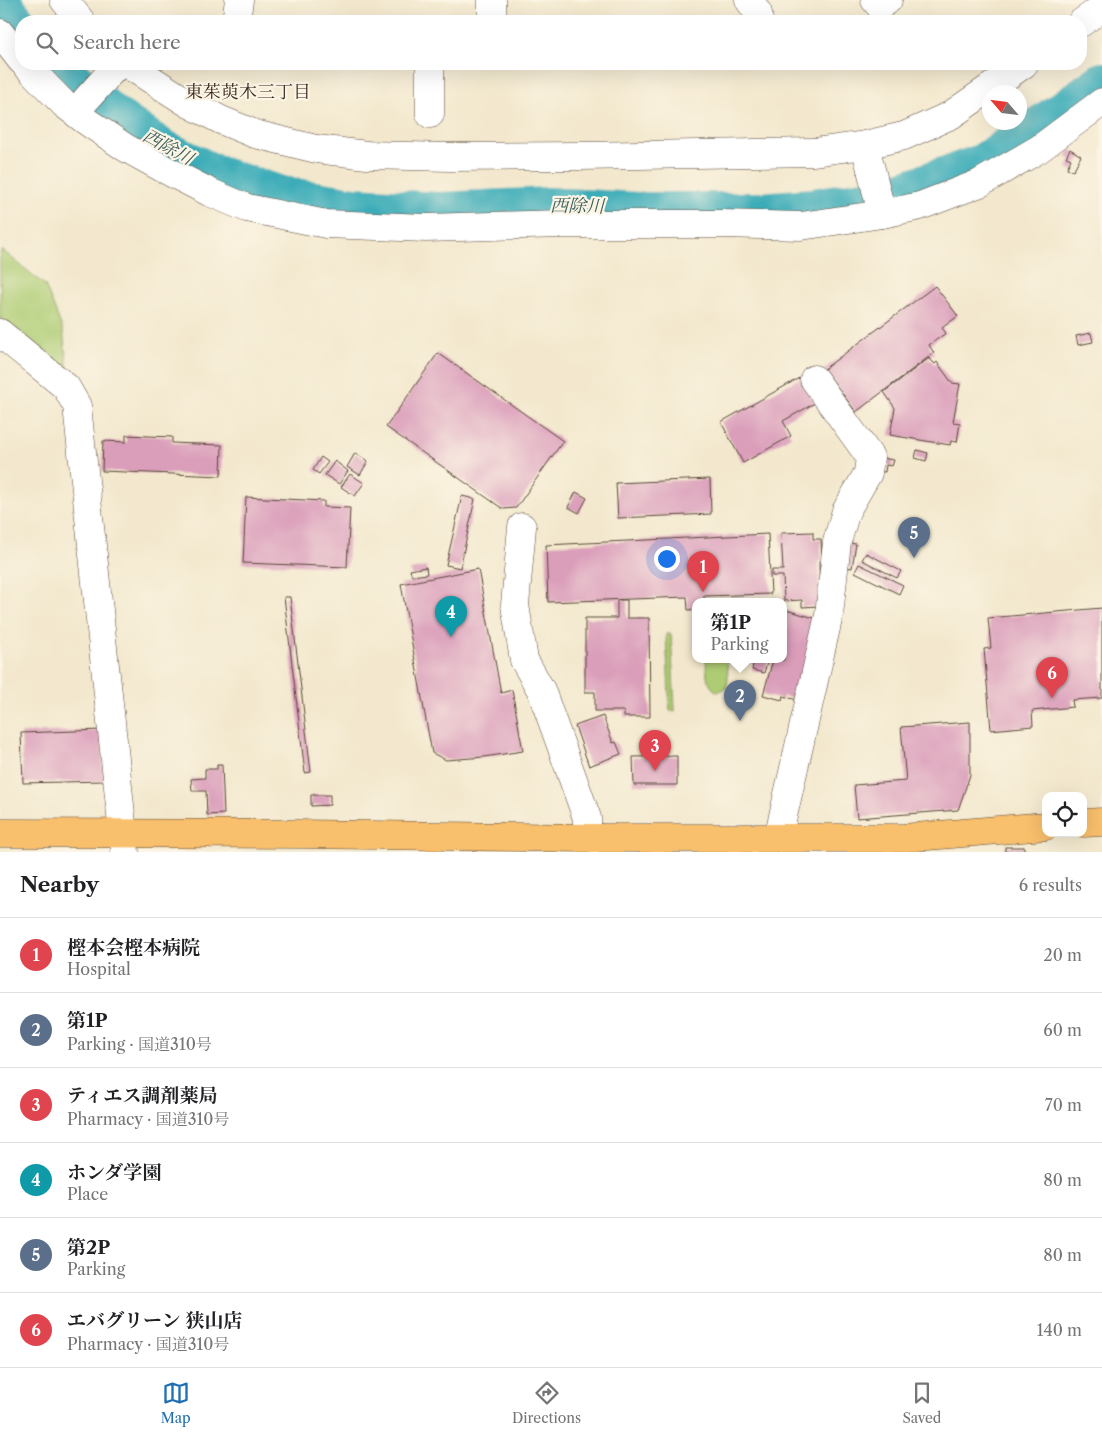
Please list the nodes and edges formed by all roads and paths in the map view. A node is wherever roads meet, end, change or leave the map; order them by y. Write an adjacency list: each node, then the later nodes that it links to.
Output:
1 (64, 0): 8 (street)
2 (239, 0): 9 (street)
3 (492, 0): 10 (street)
4 (749, 0): 11 (street)
5 (875, 0): 6 (street)
6 (888, 0)
7 (1102, 8): 12 (street)
8 (76, 15)
9 (237, 15)
10 (492, 15)
11 (758, 15)
12 (1087, 19)
13 (0, 34): 14 (street)
14 (15, 53)
15 (31, 70): 21 (street)
16 (113, 70): 21 (street)
17 (136, 70): 23 (street)
18 (430, 70): 22 (street)
19 (1015, 70): 23 (street)
20 (1102, 102): 24 (street)
21 (78, 109): 24 (street)
22 (430, 114)
23 (866, 150): 24 (street)
24 (881, 211)
25 (0, 333): 34 (street)
26 (814, 379): 33 (street)
27 (522, 527): 32 (street)
28 (1102, 822): 29 (highway)
29 (1087, 823)
30 (1042, 826): 33 (highway)
31 (0, 833): 34 (highway)
32 (587, 838): 35 (highway); 36 (highway)
33 (778, 838): 36 (highway)
34 (124, 843): 35 (highway)
35 (302, 843)
36 (732, 844)

